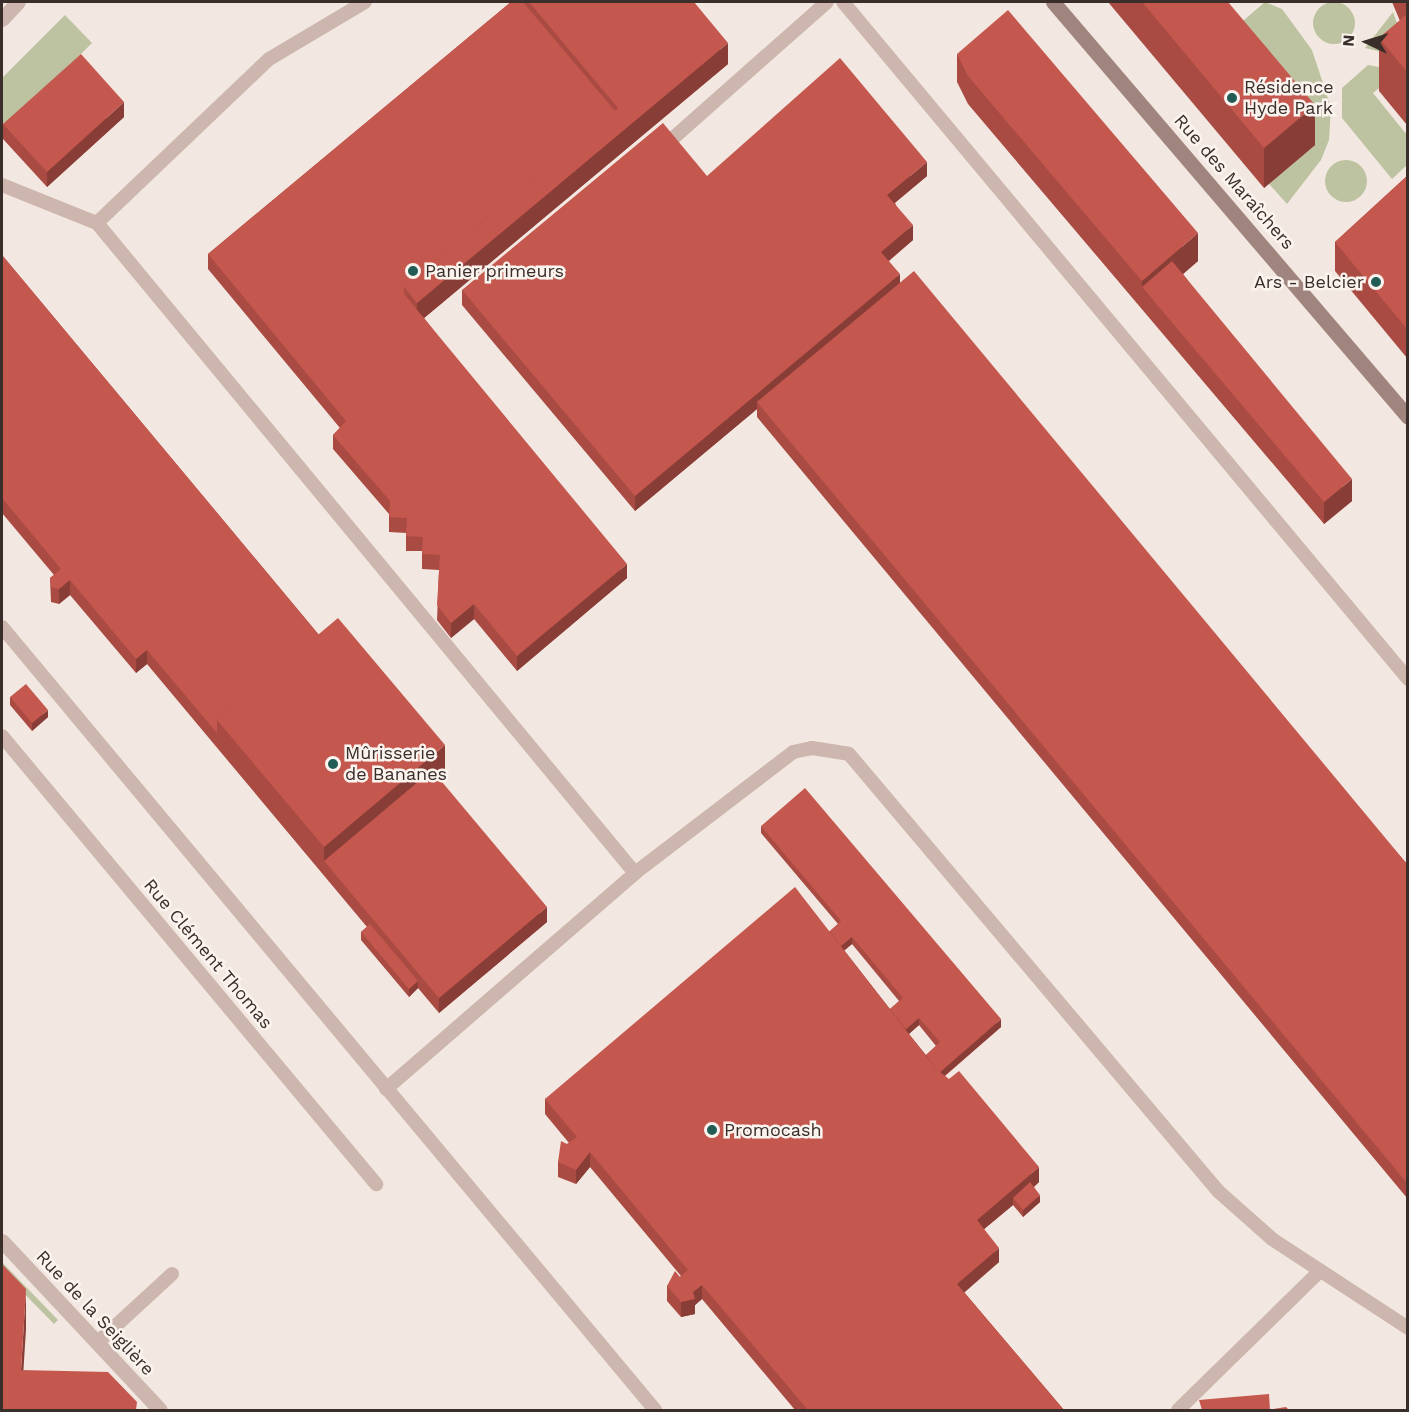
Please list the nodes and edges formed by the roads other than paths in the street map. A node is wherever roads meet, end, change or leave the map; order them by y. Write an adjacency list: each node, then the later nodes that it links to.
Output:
1 (18, 2): 6 (street)
2 (364, 2): 9 (lane)
3 (827, 2): 7 (lane)
4 (843, 2): 12 (lane)
5 (1060, 4): 10 (main road, Rue des Maraîchers)
6 (2, 19)
7 (671, 140)
8 (2, 185): 9 (lane)
9 (97, 223): 14 (lane)
10 (1407, 417)
11 (2, 627): 15 (lane)
12 (1407, 679)
13 (2, 736): 16 (lane, Rue Clément Thomas)
14 (635, 873): 15 (lane); 18 (lane)
15 (386, 1089): 23 (lane)
16 (376, 1184)
17 (2, 1241): 21 (street, Rue de la Seiglière)
18 (1319, 1272): 20 (lane); 24 (lane)
19 (172, 1274): 21 (lane)
20 (1407, 1328)
21 (97, 1343): 22 (street, Rue de la Seiglière)
22 (160, 1410)
23 (655, 1410)
24 (1178, 1410)

